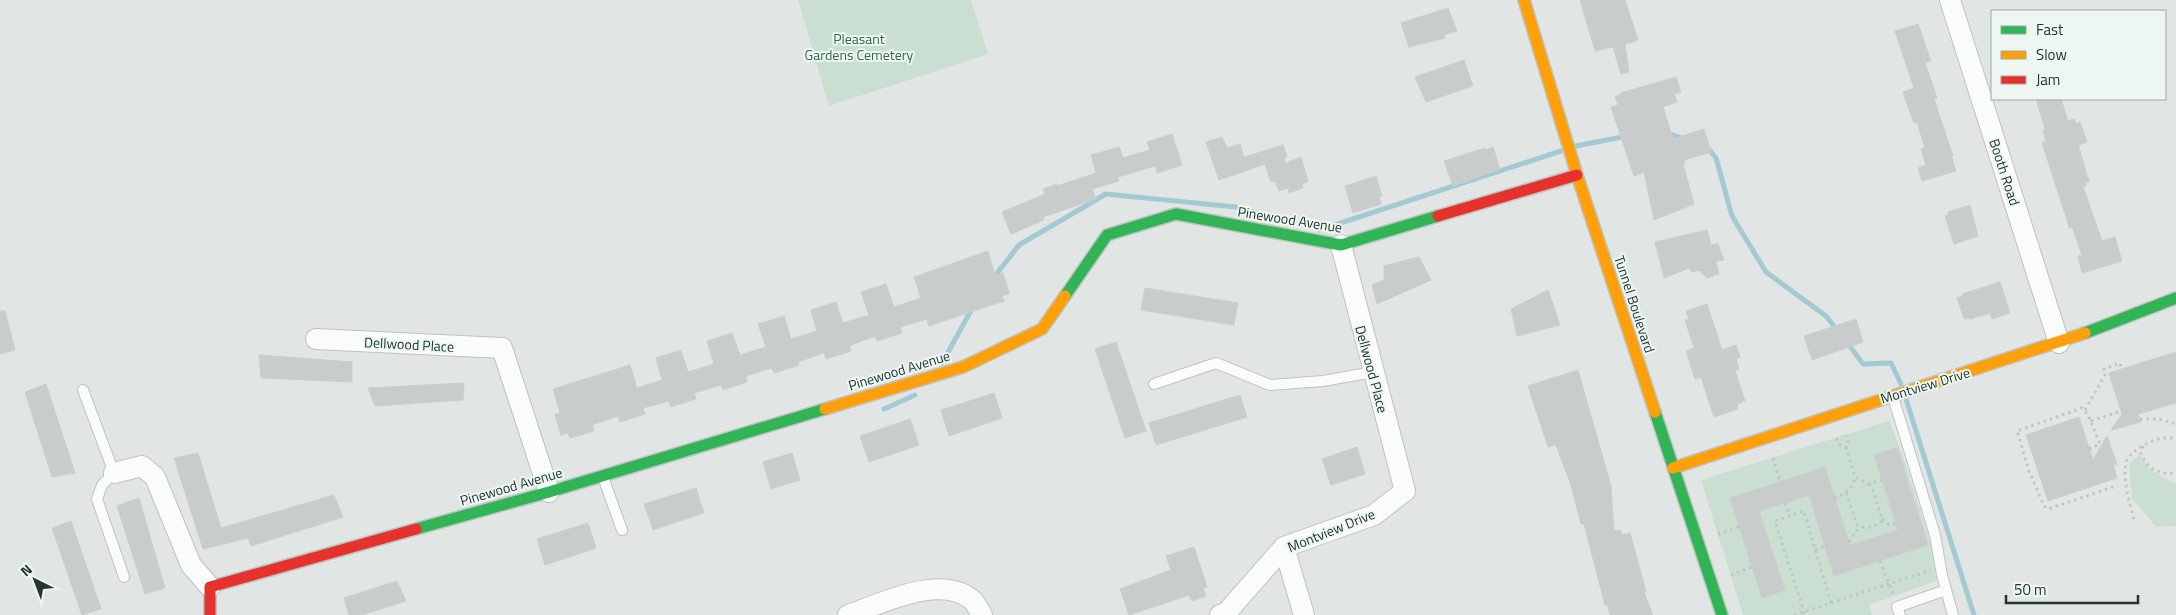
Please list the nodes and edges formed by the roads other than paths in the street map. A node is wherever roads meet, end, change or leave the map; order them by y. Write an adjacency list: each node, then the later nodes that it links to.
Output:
1 (1524, 0): 3 (street, Tunnel Boulevard)
2 (1950, 0): 7 (street, Booth Road)
3 (1577, 175): 4 (street, Pinewood Avenue); 12 (street, Tunnel Boulevard)
4 (1341, 245): 8 (street, Dellwood Place); 14 (street, Pinewood Avenue)
5 (2176, 298): 7 (street, Montview Drive)
6 (316, 339): 15 (street, Dellwood Place)
7 (2059, 343): 11 (street, Montview Drive)
8 (1373, 372): 9 (lane); 16 (street, Dellwood Place)
9 (1154, 384)
10 (83, 390): 13 (lane)
11 (1892, 395): 12 (street, Montview Drive); 21 (lane)
12 (1673, 468): 27 (street, Tunnel Boulevard)
13 (114, 473): 19 (lane); 20 (street)
14 (603, 476): 15 (street, Pinewood Avenue); 17 (lane)
15 (549, 492): 20 (street, Pinewood Avenue)
16 (1405, 492): 18 (street, Montview Drive)
17 (622, 530)
18 (1284, 547): 25 (street, Montview Drive); 26 (street)
19 (124, 577)
20 (210, 587): 22 (street)
21 (1946, 590): 28 (lane); 29 (lane)
22 (210, 615)
23 (848, 615): 24 (street)
24 (982, 615)
25 (1220, 615)
26 (1304, 615)
27 (1722, 615)
28 (1900, 615)
29 (1953, 615)

